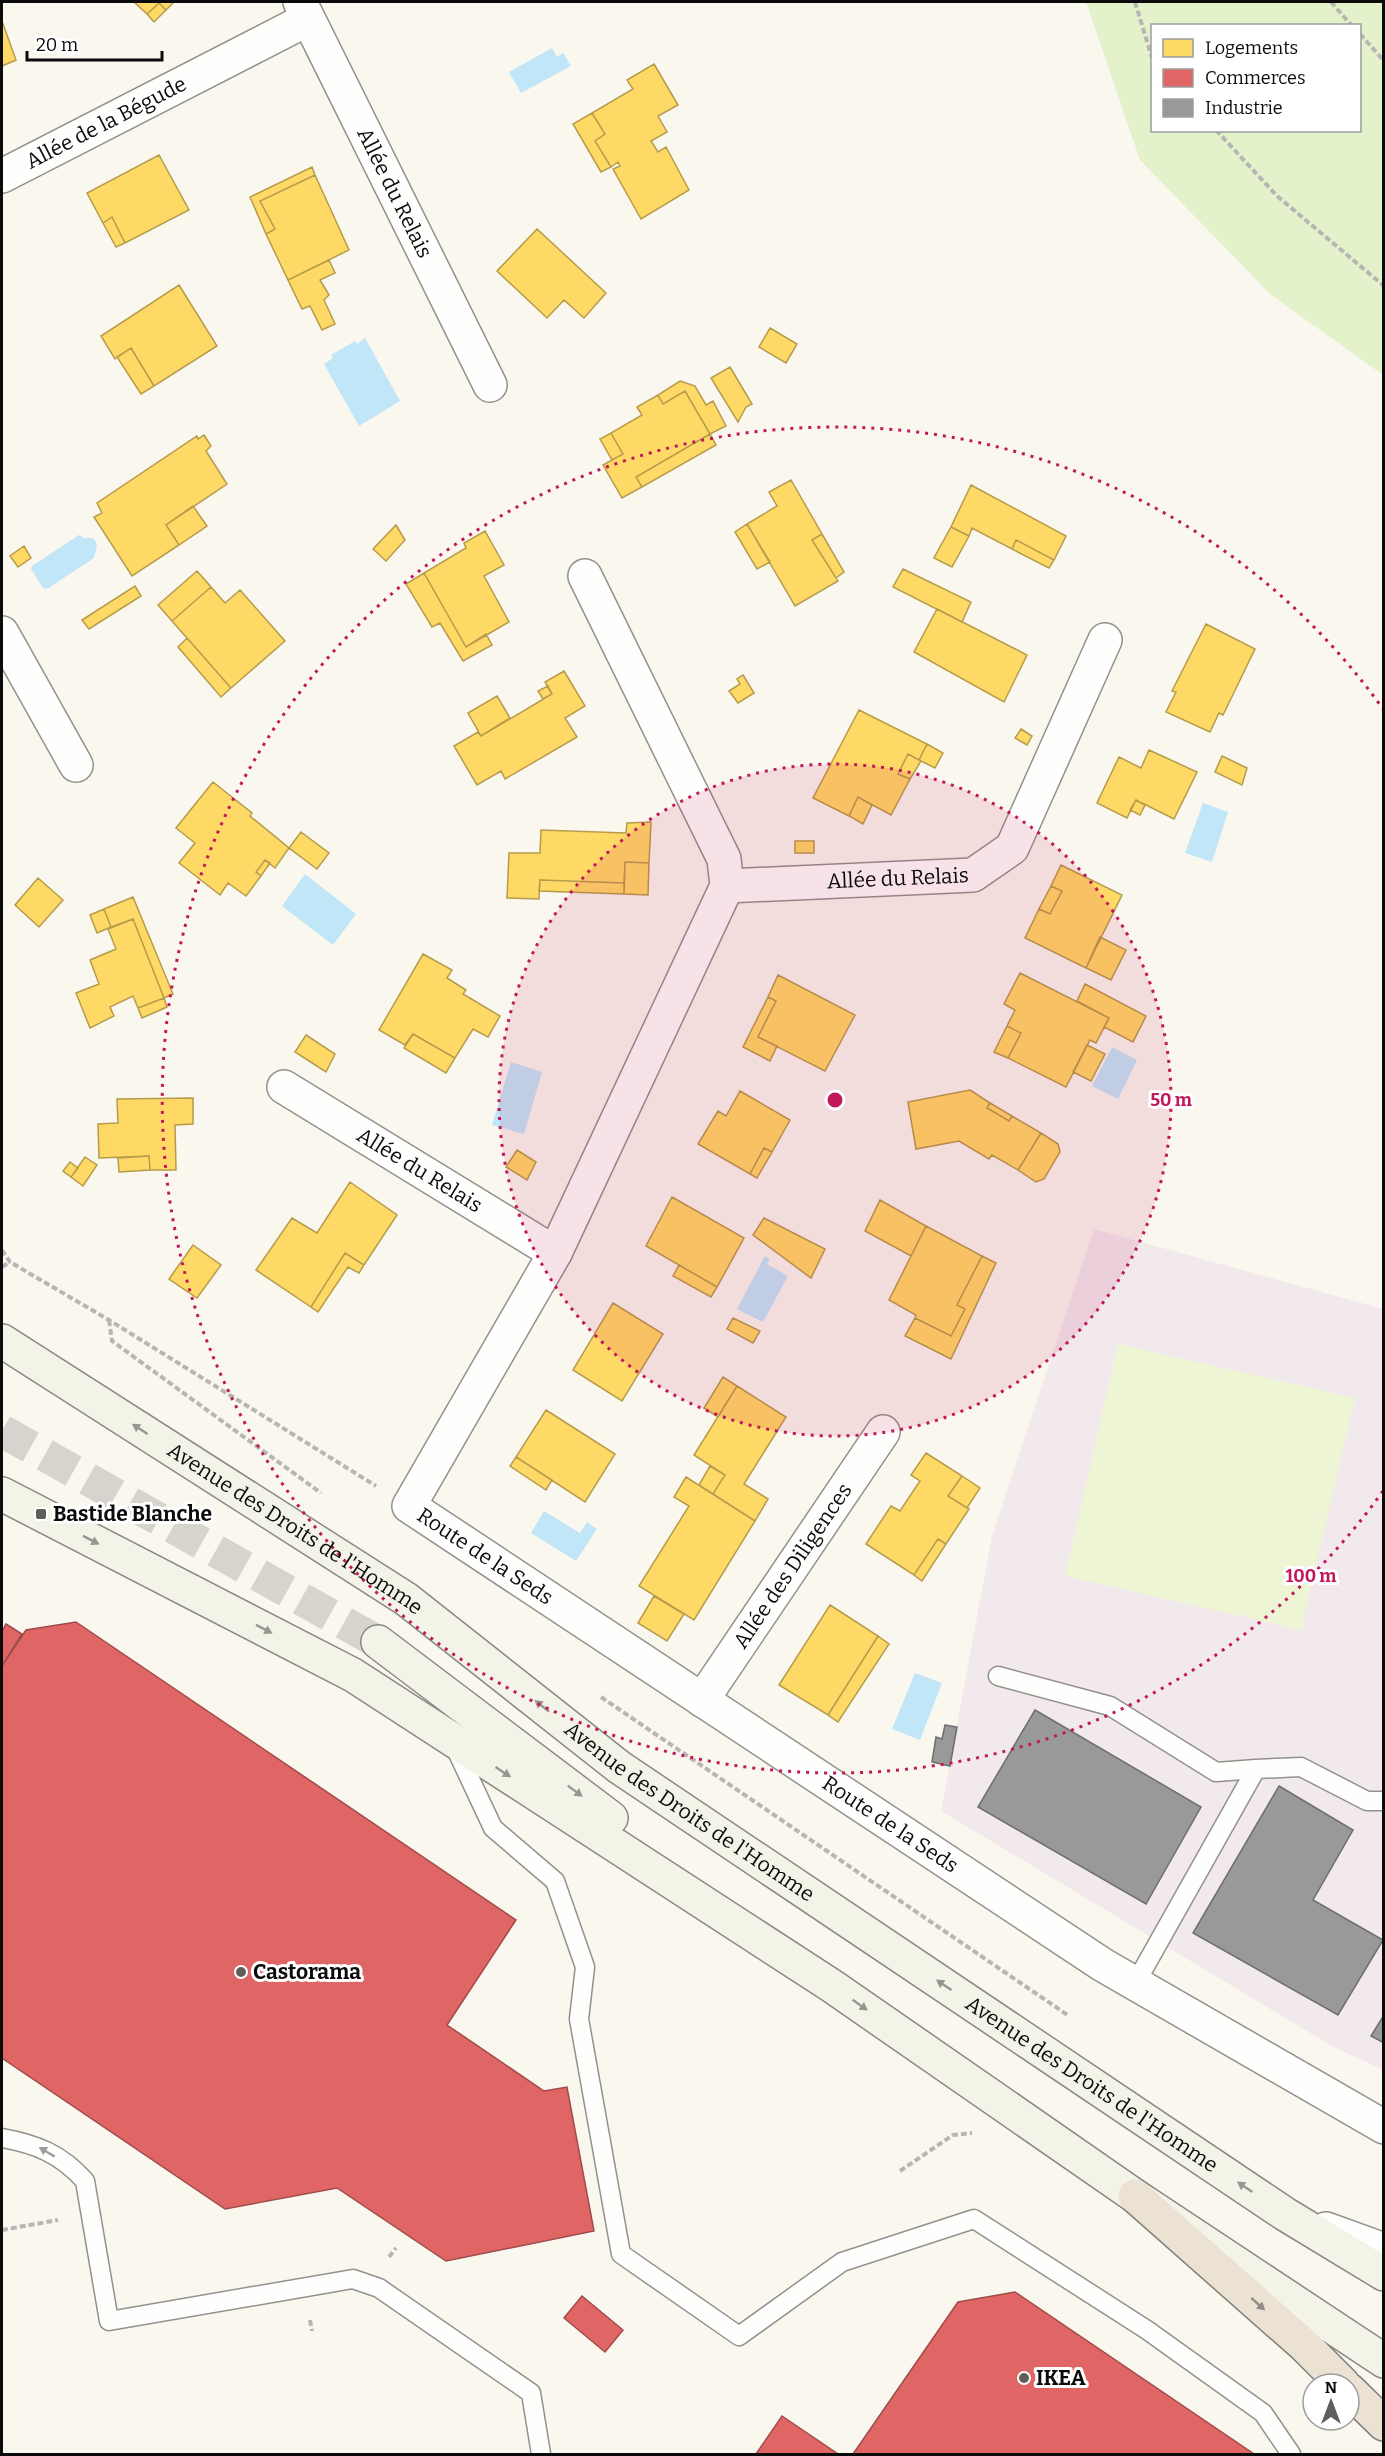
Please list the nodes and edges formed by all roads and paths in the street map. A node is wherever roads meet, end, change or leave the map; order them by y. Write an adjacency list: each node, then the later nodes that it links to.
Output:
1 (1135, 2): 6 (path)
2 (1331, 2): 4 (path)
3 (304, 10): 9 (street, Allée de la Bégude); 11 (street, Allée du Relais)
4 (1350, 24)
5 (1361, 36): 7 (path)
6 (1151, 55)
7 (1383, 61)
8 (1218, 132): 10 (path)
9 (2, 176)
10 (1383, 286)
11 (490, 385)
12 (585, 576): 16 (street)
13 (2, 633): 15 (street)
14 (1105, 640): 16 (street, Allée du Relais)
15 (76, 765)
16 (727, 886): 19 (street)
17 (284, 1088): 19 (street, Allée du Relais)
18 (2, 1250): 20 (path)
19 (555, 1253): 27 (street)
20 (10, 1262): 21 (path); 22 (path)
21 (2, 1267)
22 (109, 1320): 26 (path); 27 (path)
23 (2, 1341): 34 (main road, Avenue des Droits de l'Homme, one-way to 23)
24 (883, 1432): 30 (street, Allée des Diligences)
25 (2, 1494): 31 (main road, one-way to 31)
26 (322, 1494)
27 (409, 1506): 30 (street, Route de la Seds)
28 (998, 1676): 32 (lane)
29 (598, 1696): 37 (path)
30 (702, 1700): 35 (street, Route de la Seds)
31 (451, 1738): 36 (main road, one-way to 36); 51 (lane)
32 (1256, 1769): 33 (lane); 35 (lane)
33 (1383, 1801)
34 (866, 1934): 36 (main road, one-way to 36); 43 (main road, Avenue des Droits de l'Homme, one-way to 34)
35 (1135, 1984): 38 (street, Route de la Seds)
36 (832, 1986): 42 (main road, one-way to 42)
37 (1069, 2016)
38 (1383, 2127)
39 (975, 2132): 41 (path)
40 (2, 2138): 50 (lane, one-way to 40)
41 (900, 2171)
42 (1135, 2196): 46 (main road); 47 (highway, one-way to 47)
43 (1285, 2214): 44 (street); 45 (main road, Avenue des Droits de l'Homme)
44 (1383, 2250)
45 (1383, 2274)
46 (1383, 2361)
47 (1331, 2372)
48 (1361, 2402): 49 (highway)
49 (1383, 2424)
50 (541, 2454)
51 (1291, 2454)

